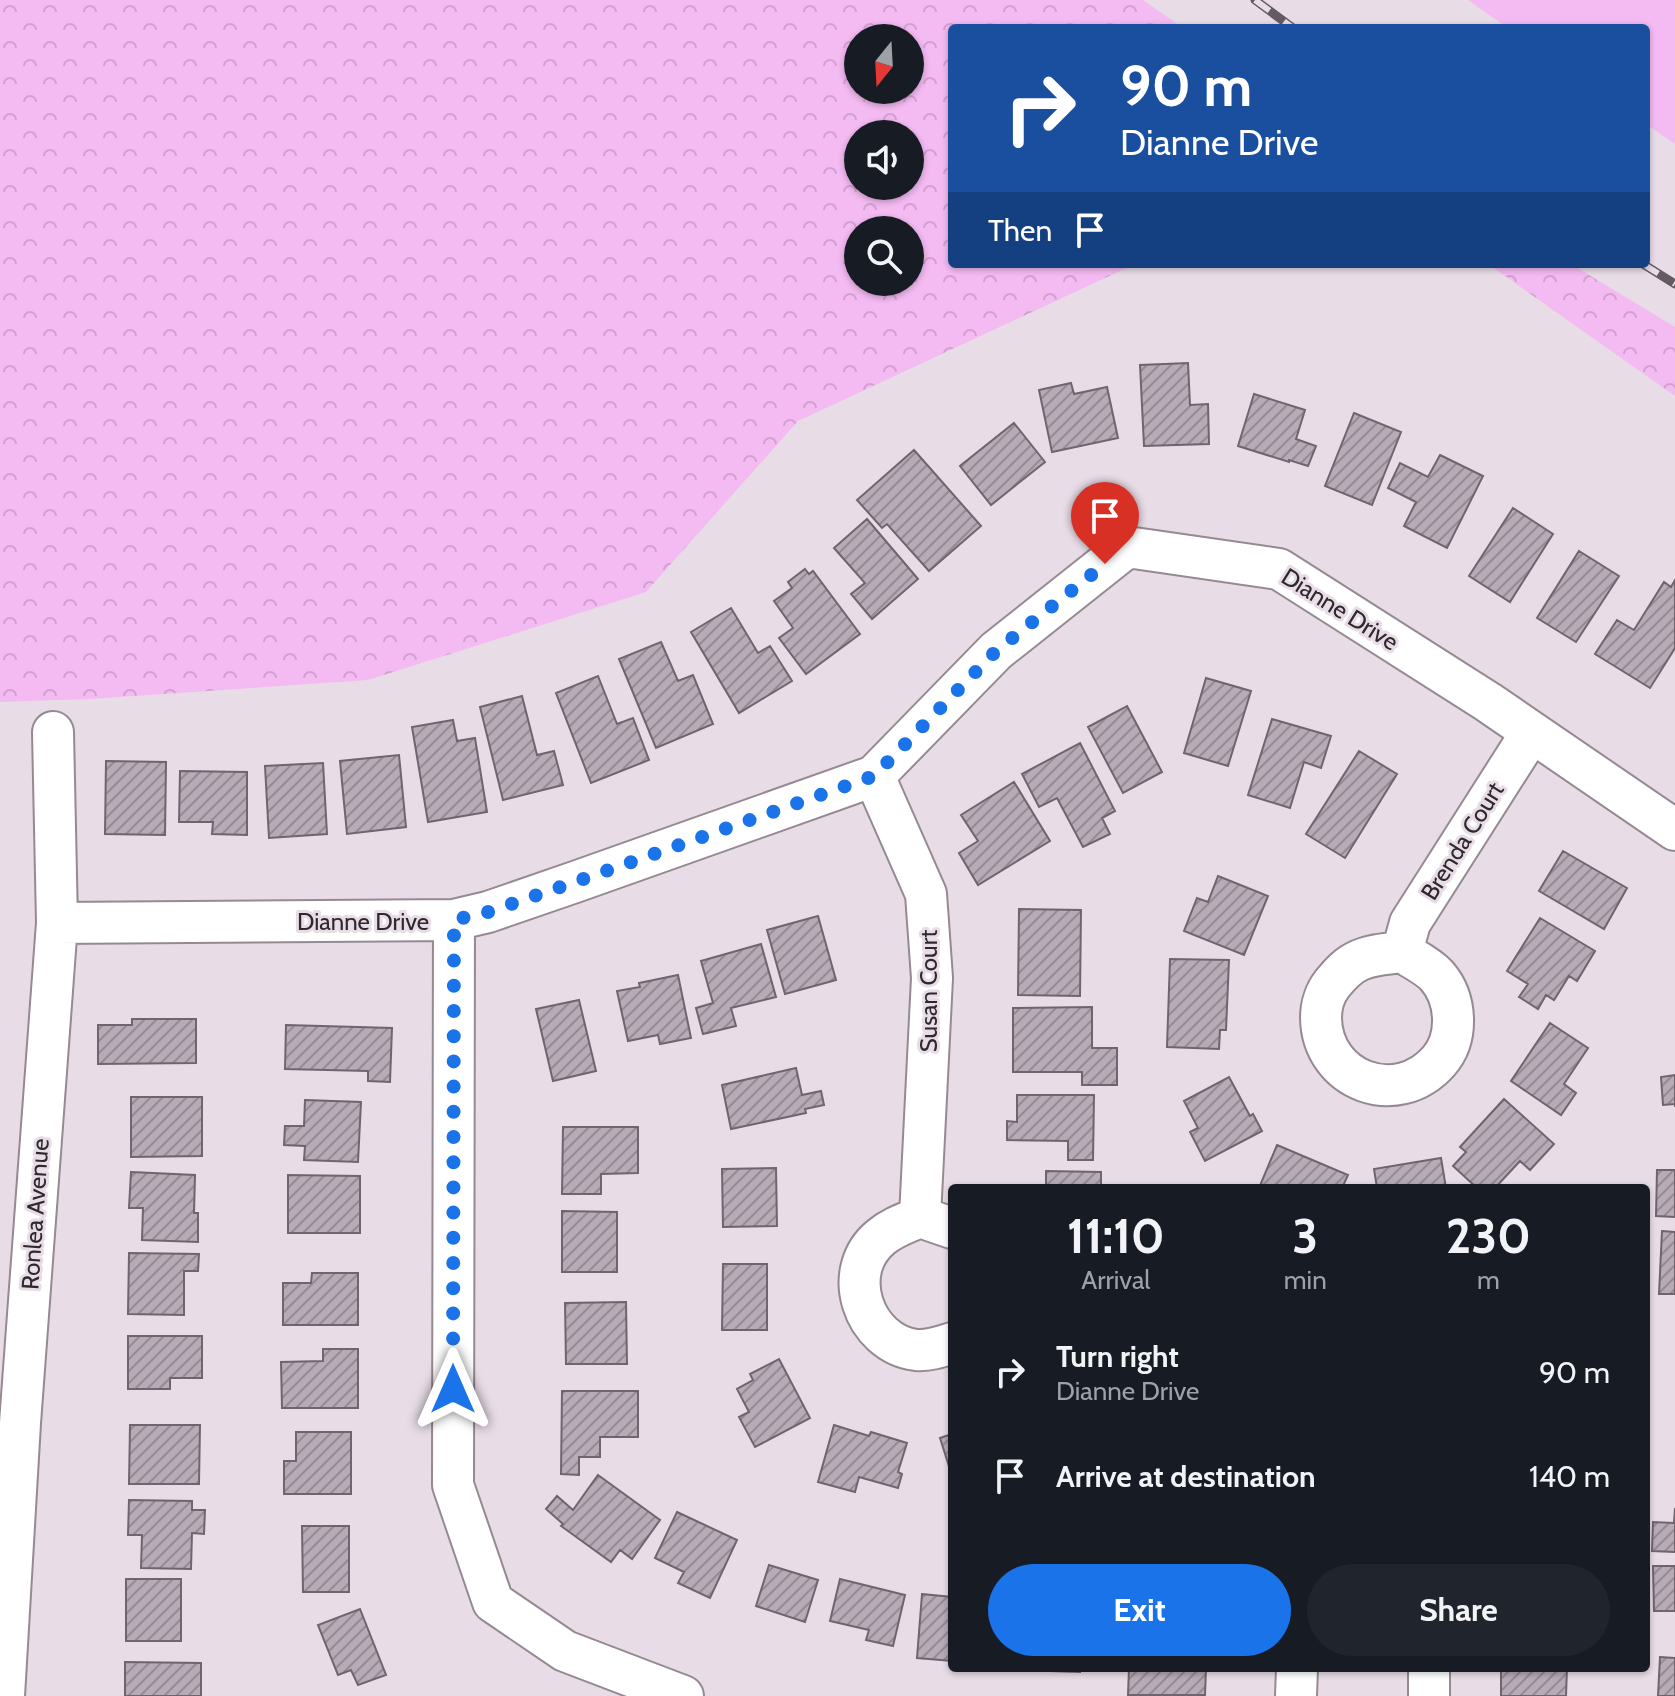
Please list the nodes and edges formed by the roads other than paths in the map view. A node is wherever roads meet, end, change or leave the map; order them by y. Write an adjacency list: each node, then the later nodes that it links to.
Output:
1 (53, 732): 6 (street, Ronlea Avenue)
2 (1531, 733): 3 (street, Dianne Drive); 4 (street, Dianne Drive); 7 (street, Brenda Court)
3 (874, 776): 5 (street, Dianne Drive); 8 (street, Susan Court)
4 (1675, 830)
5 (454, 920): 6 (street, Dianne Drive); 14 (street)
6 (57, 923): 10 (street, Ronlea Avenue)
7 (1402, 952)
8 (936, 1223): 9 (street, Susan Court)
9 (948, 1344)
10 (10, 1423): 13 (street, Ronlea Avenue)
11 (1297, 1672): 15 (street)
12 (1429, 1672): 16 (street)
13 (4, 1696)
14 (683, 1696)
15 (1296, 1696)
16 (1429, 1696)

